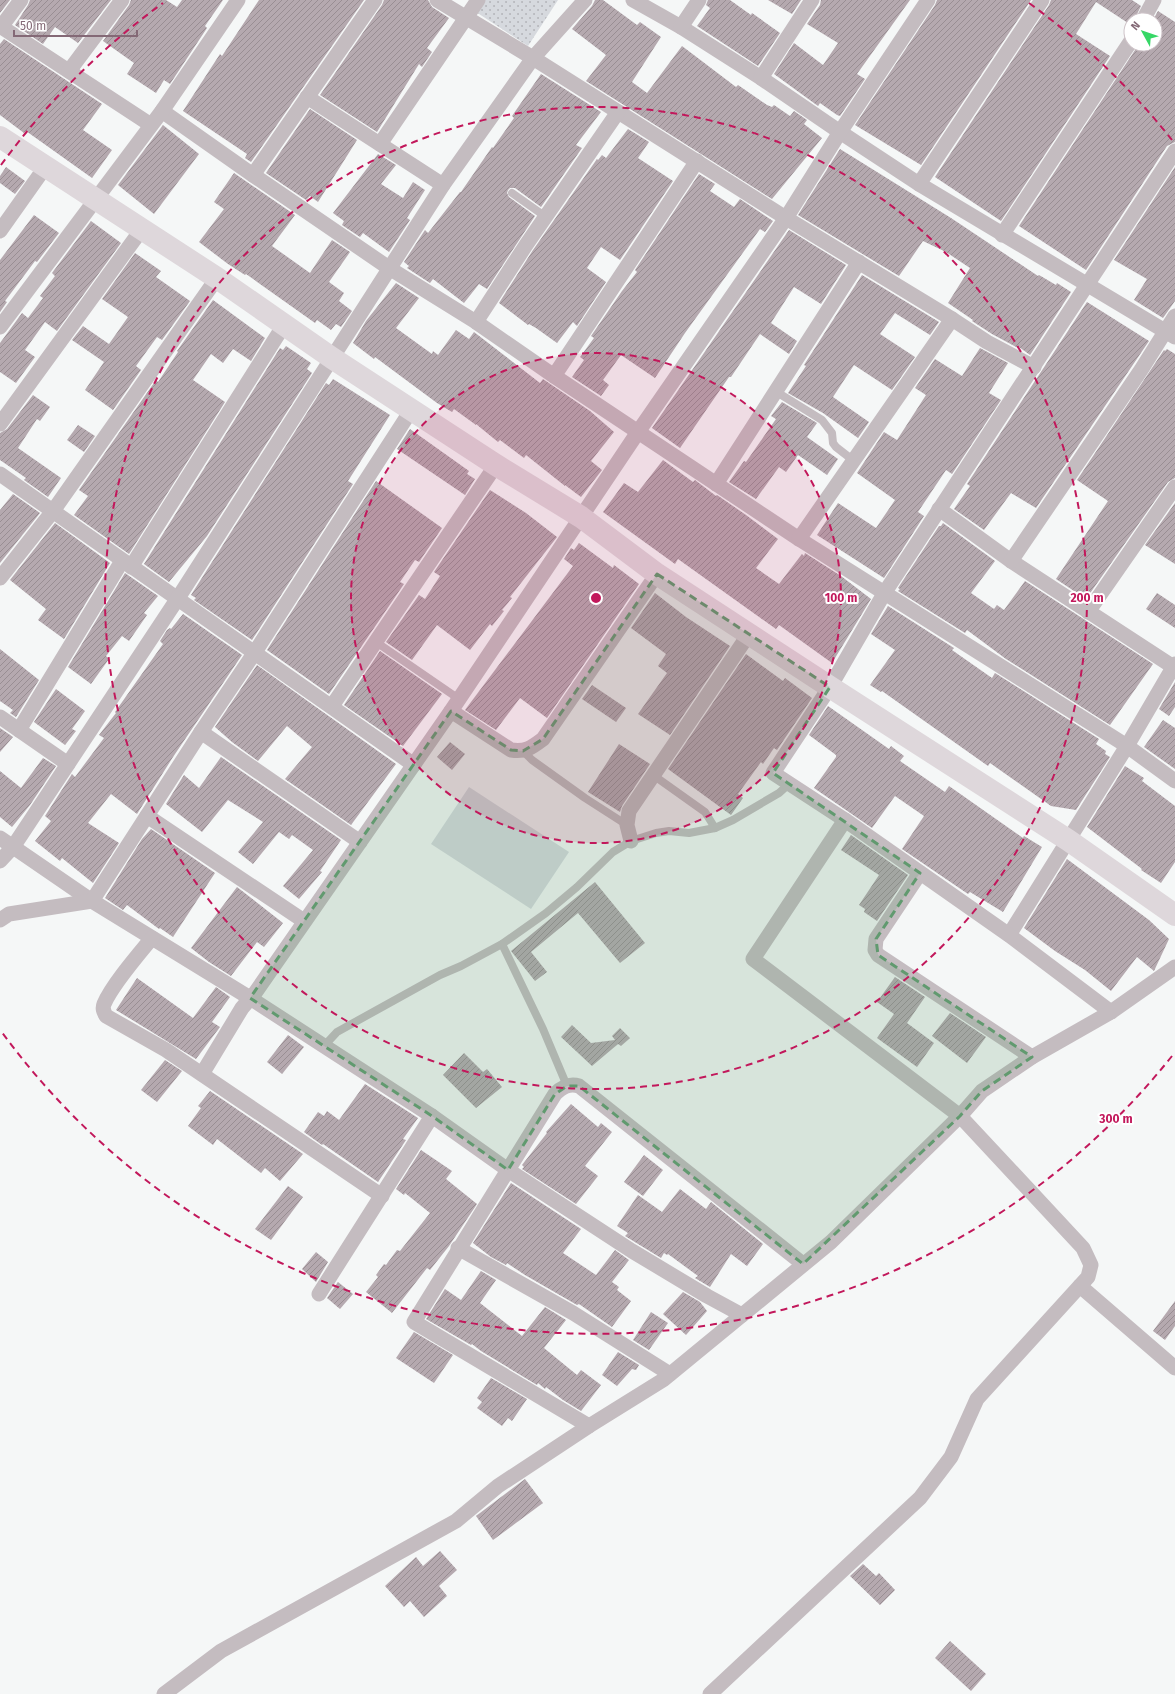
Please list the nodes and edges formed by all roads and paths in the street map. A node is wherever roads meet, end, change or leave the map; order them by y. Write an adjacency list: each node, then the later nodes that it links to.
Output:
1 (21, 0): 16 (street)
2 (122, 0): 20 (street)
3 (238, 0): 23 (street)
4 (375, 0): 22 (street)
5 (437, 0): 15 (street)
6 (478, 0): 15 (street)
7 (584, 0): 19 (street)
8 (633, 0): 17 (street)
9 (699, 0): 17 (street)
10 (812, 0): 21 (street)
11 (928, 0): 26 (street)
12 (1042, 0): 33 (street)
13 (1154, 0): 14 (street)
14 (1147, 12)
15 (467, 18): 19 (street); 28 (street)
16 (1, 27): 20 (street)
17 (681, 27): 21 (street)
18 (1124, 52): 41 (street)
19 (533, 58): 24 (street); 34 (street)
20 (69, 71): 25 (street)
21 (761, 78): 26 (street)
22 (307, 97): 28 (street); 32 (street)
23 (162, 111): 25 (street); 32 (street)
24 (618, 112): 30 (street); 37 (street)
25 (151, 125): 36 (street)
26 (840, 132): 33 (street); 38 (street)
27 (0, 137): 31 (street)
28 (380, 144): 34 (street)
29 (1175, 151): 45 (street)
30 (697, 161): 38 (street); 54 (street)
31 (46, 166): 36 (street); 40 (street)
32 (253, 175): 43 (street)
33 (919, 184): 41 (street)
34 (443, 185): 43 (street)
35 (512, 193): 37 (lane)
36 (96, 200): 39 (street); 50 (street)
37 (546, 217): 48 (street)
38 (786, 218): 42 (street); 58 (street)
39 (142, 229): 44 (street); 57 (street)
40 (0, 231)
41 (1002, 235): 45 (street)
42 (858, 262): 47 (street); 55 (street)
43 (389, 268): 48 (street); 52 (street)
44 (217, 278): 49 (street); 65 (street)
45 (1087, 285): 51 (street); 53 (street)
46 (1175, 316): 51 (street)
47 (952, 319): 53 (street); 59 (street)
48 (476, 322): 54 (street)
49 (284, 325): 52 (street); 69 (street)
50 (0, 327)
51 (1170, 334): 68 (street)
52 (332, 358): 56 (street); 73 (street)
53 (1034, 367): 64 (street)
54 (554, 376): 58 (street)
55 (775, 390): 59 (lane); 62 (street)
56 (412, 409): 60 (street); 77 (street)
57 (0, 424)
58 (638, 432): 62 (street); 66 (street)
59 (854, 461): 67 (street)
60 (496, 465): 66 (street); 76 (street)
61 (0, 474): 65 (street)
62 (716, 484): 67 (street)
63 (1175, 487): 74 (street)
64 (939, 509): 68 (street); 72 (street)
65 (53, 511): 69 (street); 71 (street)
66 (581, 517): 70 (street); 80 (street)
67 (799, 539): 72 (street)
68 (1011, 561): 74 (street)
69 (126, 564): 73 (street); 83 (street)
70 (657, 574): 75 (street); 86 (street)
71 (0, 578)
72 (885, 592): 79 (street); 85 (street)
73 (178, 598): 77 (street); 87 (street)
74 (1088, 612): 78 (street)
75 (749, 634): 79 (street); 89 (street)
76 (376, 642): 80 (lane); 81 (street)
77 (255, 652): 81 (street); 84 (street)
78 (1174, 666): 85 (street)
79 (830, 687): 91 (street); 97 (street)
80 (455, 705): 86 (street); 88 (street)
81 (332, 706): 88 (street)
82 (0, 717): 83 (street)
83 (19, 730): 87 (street)
84 (201, 732): 92 (street); 99 (street)
85 (1127, 746): 90 (street); 97 (street)
86 (523, 751): 94 (lane)
87 (68, 764): 100 (street)
88 (414, 765): 99 (street)
89 (653, 775): 94 (street); 95 (lane)
90 (1175, 781)
91 (789, 784): 93 (street); 95 (lane)
92 (147, 816): 103 (street); 106 (street)
93 (845, 820): 102 (street); 118 (street)
94 (626, 825): 98 (street)
95 (715, 828): 98 (lane)
96 (0, 838): 100 (street)
97 (1068, 840): 104 (street); 107 (street)
98 (631, 841): 109 (lane)
99 (360, 842): 106 (street)
100 (13, 847): 101 (street); 103 (street)
101 (0, 861)
102 (920, 872): 107 (street); 114 (street)
103 (92, 901): 105 (street); 108 (street)
104 (1175, 915)
105 (0, 920)
106 (304, 921): 111 (street)
107 (1009, 935): 112 (street)
108 (152, 938): 111 (street); 115 (street)
109 (502, 944): 113 (lane); 116 (lane)
110 (1175, 968): 112 (street)
111 (250, 998): 113 (street); 115 (street)
112 (1110, 1012): 114 (street)
113 (324, 1046): 117 (street)
114 (1032, 1058): 118 (street)
115 (202, 1074): 120 (street)
116 (567, 1086): 119 (street); 122 (street)
117 (432, 1116): 119 (street); 120 (street)
118 (960, 1116): 122 (street); 123 (street)
119 (508, 1170): 121 (street); 125 (street)
120 (382, 1196): 124 (street)
121 (458, 1248): 127 (street); 128 (street)
122 (803, 1264): 125 (street)
123 (1080, 1286): 126 (street); 130 (street)
124 (319, 1294)
125 (742, 1314): 127 (street)
126 (1175, 1368)
127 (670, 1374): 128 (street)
128 (589, 1426): 129 (street)
129 (164, 1694)
130 (710, 1694)

